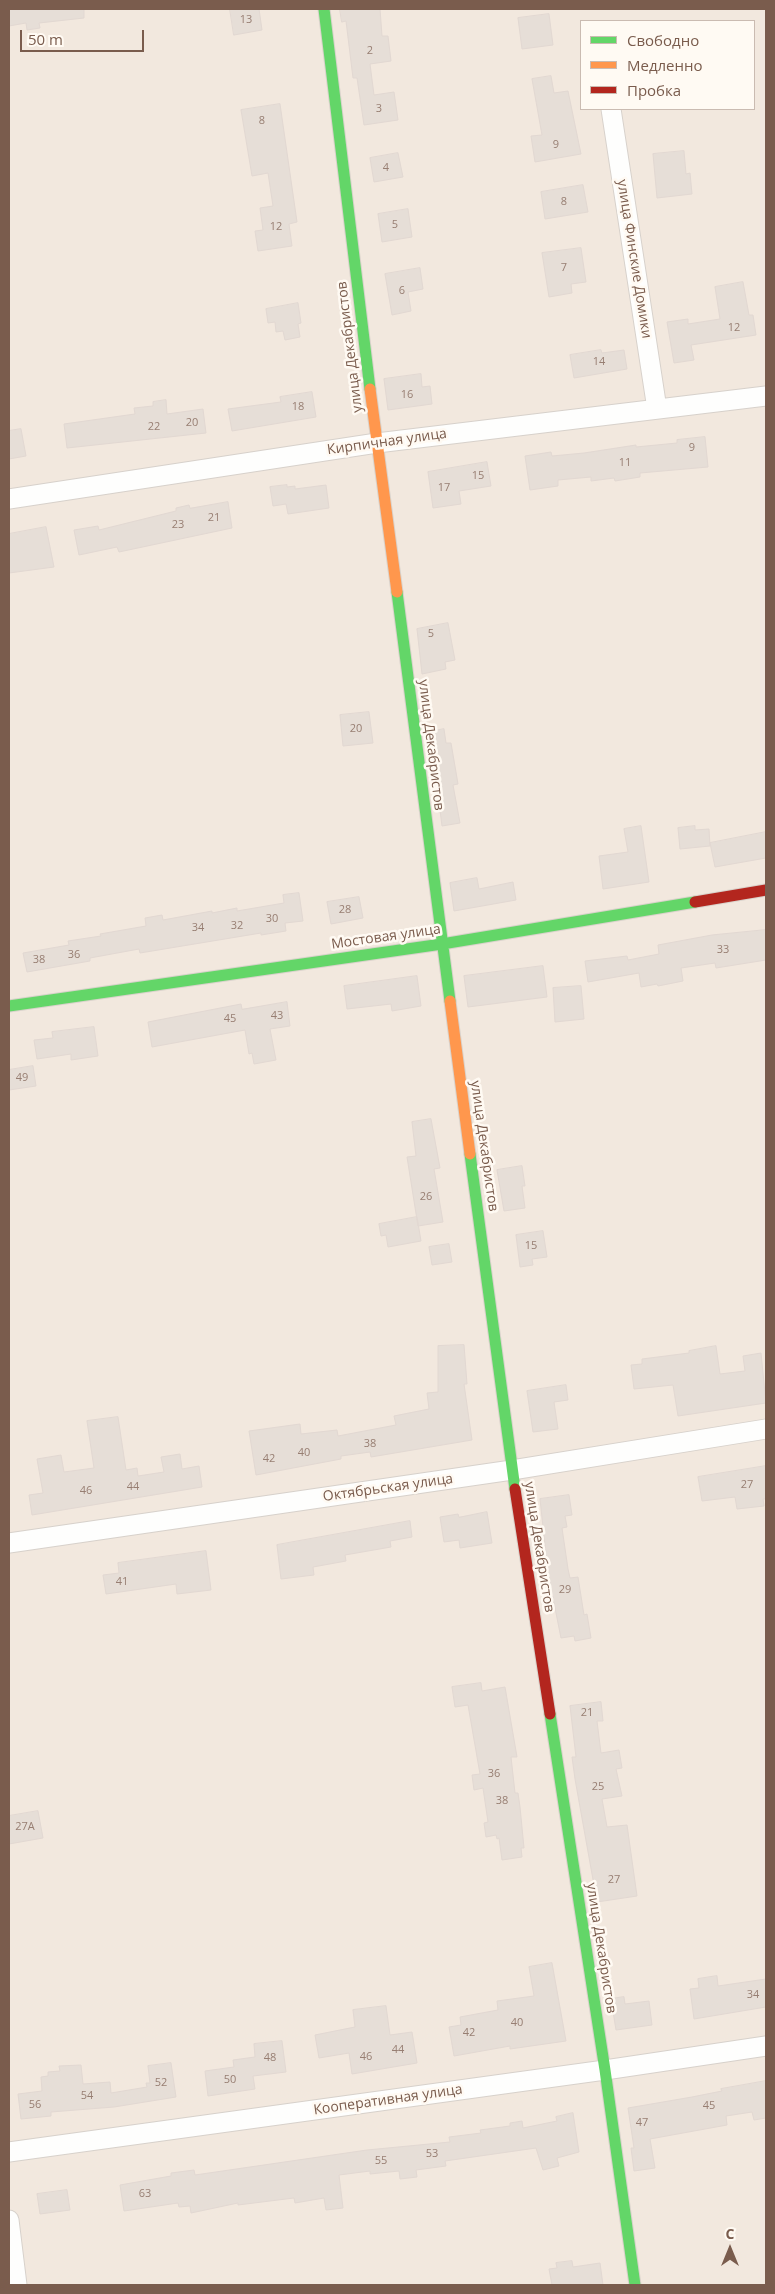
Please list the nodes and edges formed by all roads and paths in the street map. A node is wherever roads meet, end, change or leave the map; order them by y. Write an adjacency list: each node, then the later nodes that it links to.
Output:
1 (324, 9): 5 (street, улица Декабристов)
2 (611, 110): 4 (street, улица Финские Домики)
3 (766, 396): 4 (street, Кирпичная улица)
4 (657, 409): 5 (street, Кирпичная улица)
5 (377, 443): 6 (street, Кирпичная улица); 8 (street, улица Декабристов)
6 (9, 499)
7 (766, 890): 8 (street, Мостовая улица)
8 (442, 944): 9 (street, Мостовая улица); 11 (street, улица Декабристов)
9 (9, 1006)
10 (766, 1428): 11 (street, Октябрьская улица)
11 (512, 1470): 12 (street, Октябрьская улица); 14 (street, улица Декабристов)
12 (9, 1543)
13 (766, 2046): 14 (street, Кооперативная улица)
14 (605, 2070): 15 (street, Кооперативная улица); 18 (street, улица Декабристов)
15 (9, 2152)
16 (9, 2220): 17 (street)
17 (17, 2285)
18 (635, 2285)

